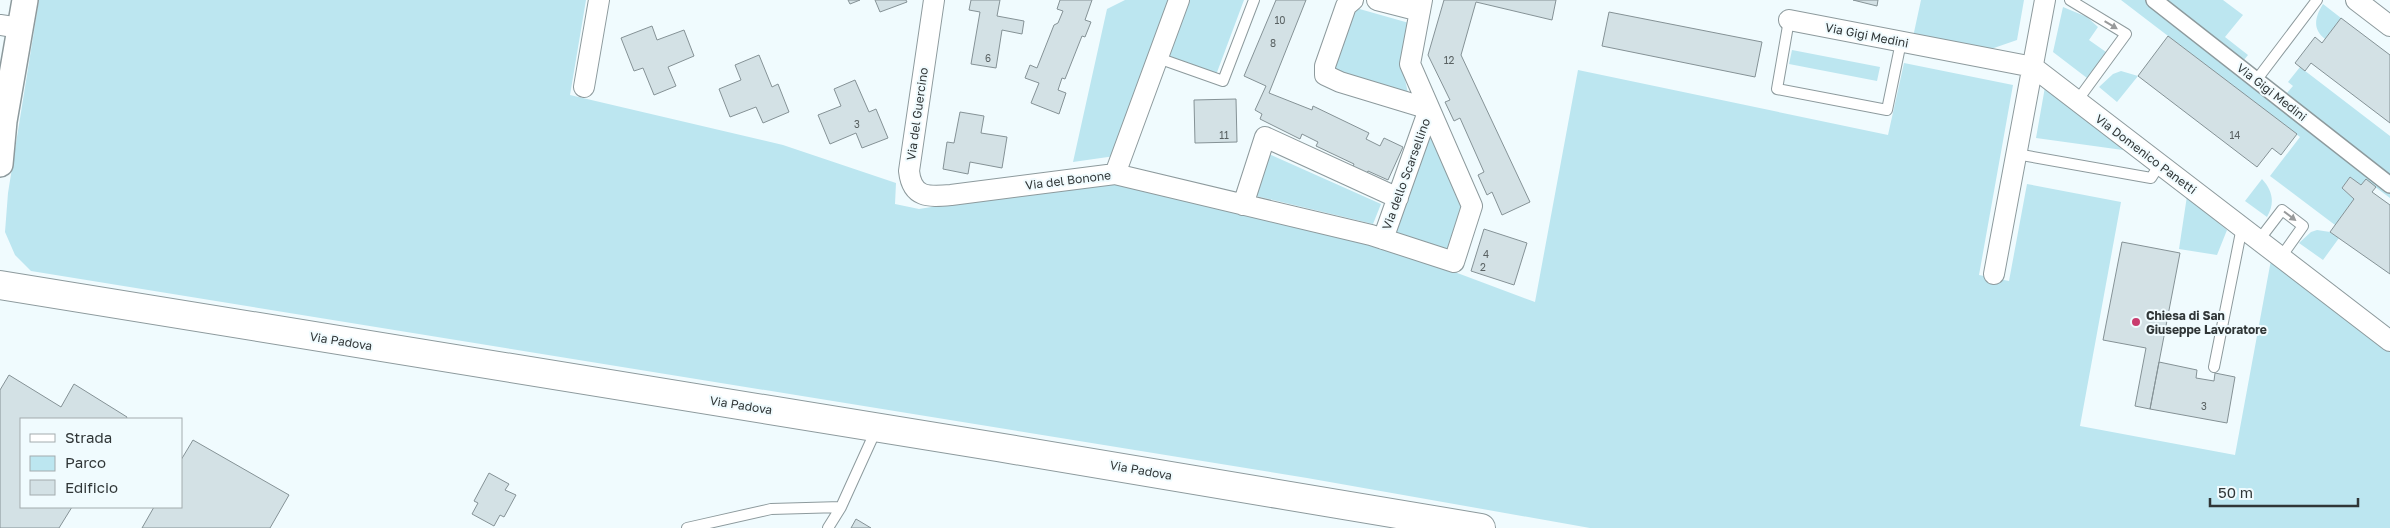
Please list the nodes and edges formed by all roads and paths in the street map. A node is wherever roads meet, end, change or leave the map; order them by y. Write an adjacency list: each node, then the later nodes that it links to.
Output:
1 (25, 0): 16 (street)
2 (598, 0): 21 (street)
3 (934, 0): 30 (street, Via del Guercino)
4 (1179, 0): 18 (street)
5 (1254, 0): 18 (lane)
6 (1353, 0): 23 (street)
7 (1377, 0): 13 (street)
8 (2045, 0): 19 (street)
9 (2070, 0): 22 (lane, one-way to 22)
10 (2154, 0): 29 (street, Via Gigi Medini)
11 (2317, 0): 20 (lane)
12 (2356, 0): 15 (street)
13 (1421, 6): 23 (street, Via dello Scarsellino)
14 (1789, 20): 17 (street, Via Gigi Medini); 17 (lane)
15 (2390, 26)
16 (10, 27): 24 (street)
17 (1901, 42): 19 (street, Via Gigi Medini)
18 (1158, 58): 28 (street)
19 (2033, 67): 22 (street, Via Domenico Panetti); 25 (street)
20 (2261, 74)
21 (584, 87)
22 (2077, 101): 27 (street, Via Domenico Panetti)
23 (1430, 109): 31 (street, Via dello Scarsellino); 37 (street, Via dello Scarsellino)
24 (2, 127): 26 (street)
25 (2016, 154): 27 (lane); 38 (street)
26 (0, 164)
27 (2160, 164): 33 (street, Via Domenico Panetti)
28 (1115, 174): 30 (street, Via del Bonone); 32 (street, Via del Bonone)
29 (2390, 185)
30 (951, 195)
31 (1398, 198): 32 (street); 34 (street, Via dello Scarsellino)
32 (1243, 205): 34 (street, Via del Bonone)
33 (2242, 228): 35 (street, Via Domenico Panetti); 41 (lane)
34 (1383, 239): 37 (street, Via del Bonone)
35 (2259, 240): 36 (street, Via Domenico Panetti); 36 (lane, one-way to 36)
36 (2281, 257): 40 (street, Via Domenico Panetti)
37 (1454, 262)
38 (1994, 274)
39 (0, 285): 42 (main road, Via Padova)
40 (2390, 340)
41 (2214, 367)
42 (877, 426): 43 (lane); 46 (main road, Via Padova)
43 (841, 507): 44 (lane); 45 (lane)
44 (687, 528)
45 (828, 528)
46 (1481, 528)

